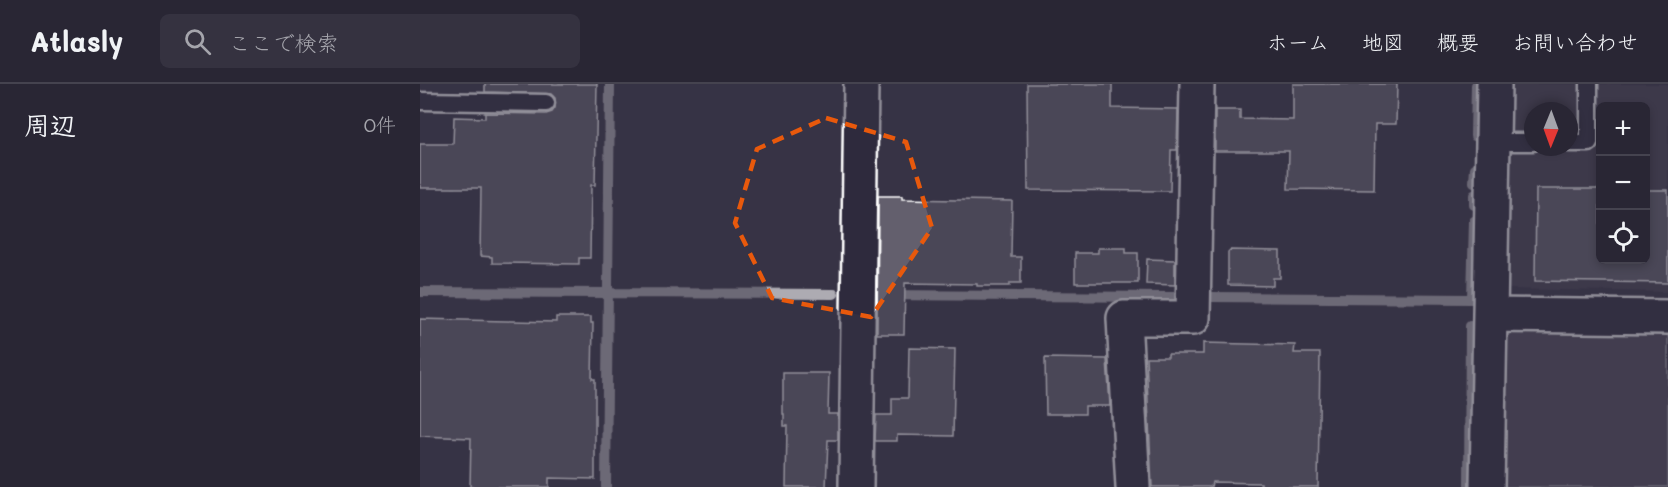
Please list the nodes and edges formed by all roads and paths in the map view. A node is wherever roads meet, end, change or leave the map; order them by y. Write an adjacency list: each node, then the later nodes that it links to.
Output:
1 (861, 84): 12 (street)
2 (1197, 84): 13 (street)
3 (1494, 84): 7 (street)
4 (1589, 84): 9 (lane)
5 (420, 101): 6 (lane)
6 (546, 104)
7 (1493, 142): 8 (lane); 10 (street)
8 (1524, 142)
9 (1578, 143)
10 (1490, 315): 11 (street); 14 (street)
11 (1668, 317)
12 (856, 487)
13 (1133, 487)
14 (1487, 487)

